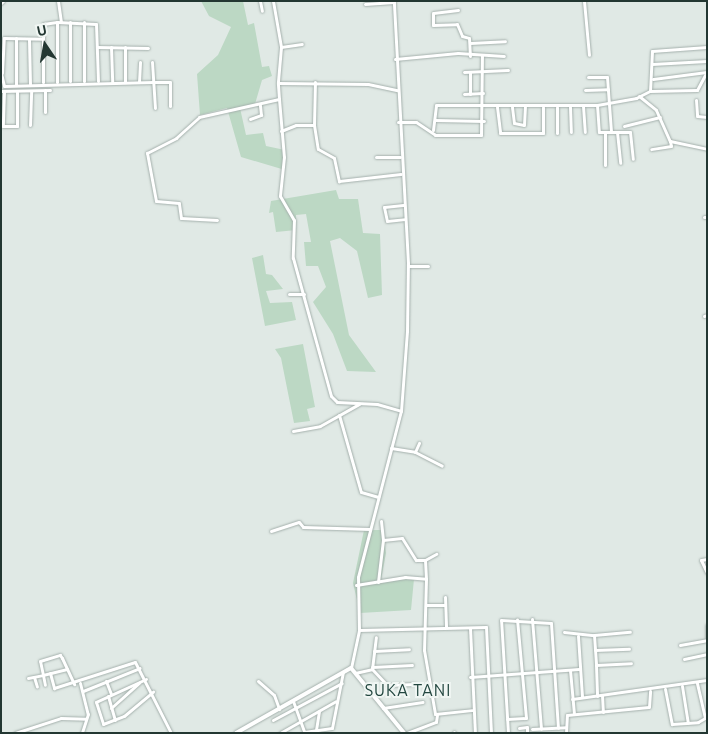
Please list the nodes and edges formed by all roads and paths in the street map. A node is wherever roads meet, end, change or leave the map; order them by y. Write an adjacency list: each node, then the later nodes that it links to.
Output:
1 (58, 1): 9 (street)
2 (260, 1): 8 (street)
3 (273, 1): 18 (street)
4 (584, 1): 24 (street)
5 (394, 2): 6 (street); 28 (street)
6 (365, 4)
7 (458, 10): 16 (street)
8 (262, 11)
9 (59, 22): 10 (street); 13 (street); 42 (street)
10 (70, 22): 11 (street); 43 (street)
11 (84, 22): 19 (street); 44 (street)
12 (16, 38): 14 (street); 37 (street); 53 (street)
13 (43, 39): 14 (street); 41 (street)
14 (30, 40): 52 (street)
15 (505, 41): 16 (street)
16 (470, 43): 25 (street)
17 (302, 44): 18 (street)
18 (281, 46): 51 (street)
19 (98, 47): 20 (street); 45 (street)
20 (111, 47): 21 (street); 46 (street)
21 (125, 47): 22 (street); 47 (street)
22 (148, 48)
23 (707, 48): 32 (street)
24 (589, 55)
25 (470, 56): 26 (street); 28 (street)
26 (482, 56): 27 (street); 34 (street)
27 (504, 56)
28 (395, 59): 57 (street)
29 (707, 61): 32 (street)
30 (140, 62): 48 (street)
31 (152, 62): 49 (street)
32 (652, 64): 40 (street)
33 (508, 70): 34 (street)
34 (483, 71): 36 (street); 63 (street)
35 (464, 72): 36 (street)
36 (470, 72): 65 (street)
37 (1, 73): 53 (street)
38 (706, 74): 40 (street); 60 (street)
39 (588, 77): 54 (street)
40 (653, 79): 60 (street)
41 (43, 82): 42 (street); 52 (street)
42 (57, 82): 43 (street)
43 (70, 82): 44 (street)
44 (84, 82): 45 (street)
45 (98, 82): 46 (street)
46 (112, 82): 47 (street)
47 (125, 82): 48 (street)
48 (139, 82): 49 (street)
49 (154, 82): 72 (street); 80 (street)
50 (315, 82): 51 (street); 57 (street); 90 (street)
51 (278, 83): 67 (street)
52 (30, 84): 53 (street)
53 (16, 85)
54 (608, 89): 58 (street); 69 (street)
55 (45, 90): 56 (street); 59 (street); 82 (street)
56 (50, 90)
57 (397, 90): 88 (street)
58 (585, 90)
59 (31, 91): 62 (street); 89 (street)
60 (650, 91): 66 (street)
61 (3, 92): 62 (street); 62 (street)
62 (17, 92)
63 (483, 93): 65 (street); 74 (street)
64 (464, 94): 65 (street)
65 (470, 94)
66 (639, 96): 69 (street); 83 (street)
67 (279, 99): 70 (street); 93 (street)
68 (696, 100): 84 (street)
69 (611, 104): 71 (street); 97 (street)
70 (260, 105): 85 (street); 111 (street)
71 (597, 105): 73 (street); 96 (street)
72 (170, 106)
73 (583, 106): 79 (street); 95 (street)
74 (484, 107): 75 (street); 86 (street); 87 (street)
75 (498, 107): 77 (street); 81 (street)
76 (525, 107): 77 (street); 81 (street); 81 (street)
77 (543, 107): 78 (street)
78 (557, 107): 79 (street); 99 (street)
79 (570, 107): 94 (street)
80 (156, 108)
81 (512, 108)
82 (45, 112)
83 (660, 116): 91 (street); 100 (street)
84 (707, 117)
85 (250, 119)
86 (435, 120): 87 (street); 92 (street)
87 (484, 121): 92 (street)
88 (398, 122): 92 (street); 104 (street)
89 (30, 125)
90 (314, 125): 93 (street); 108 (street)
91 (624, 126)
92 (433, 130)
93 (281, 131): 115 (street)
94 (570, 132)
95 (585, 132)
96 (604, 132): 97 (street); 107 (street)
97 (611, 132): 98 (street)
98 (617, 132): 105 (street); 106 (street)
99 (557, 133)
100 (670, 141): 101 (street); 102 (street)
101 (651, 148)
102 (707, 149)
103 (376, 157): 104 (street)
104 (400, 157): 108 (street)
105 (632, 159)
106 (620, 163)
107 (605, 165)
108 (401, 174): 109 (street)
109 (404, 205): 110 (street); 110 (street)
110 (405, 219): 112 (street)
111 (217, 220)
112 (408, 266): 113 (street); 117 (street)
113 (428, 266)
114 (289, 294): 115 (street)
115 (304, 294): 116 (street)
116 (359, 404): 117 (street); 118 (street)
117 (401, 411): 121 (street)
118 (339, 416): 119 (street); 124 (street)
119 (293, 431)
120 (419, 443): 122 (street)
121 (391, 448): 122 (street); 124 (street)
122 (415, 452): 123 (street)
123 (442, 466)
124 (378, 497): 126 (street)
125 (381, 521): 128 (street)
126 (370, 529): 127 (street); 135 (street)
127 (271, 530)
128 (383, 540): 131 (street); 134 (street)
129 (436, 554): 131 (street)
130 (707, 559): 132 (street)
131 (425, 560): 133 (street)
132 (707, 573)
133 (426, 579): 134 (street); 137 (street)
134 (378, 582): 135 (street)
135 (356, 585): 145 (street)
136 (444, 597): 138 (street)
137 (426, 605): 138 (street); 142 (street)
138 (445, 605): 143 (street)
139 (517, 619): 140 (street); 171 (street); 173 (street)
140 (532, 619): 168 (street); 169 (street)
141 (707, 625): 151 (street)
142 (423, 626): 143 (street); 145 (street); 211 (street)
143 (446, 627): 144 (street)
144 (470, 628): 175 (street); 177 (street)
145 (359, 630): 163 (street)
146 (564, 632): 149 (street)
147 (630, 632): 148 (street)
148 (594, 635): 149 (street); 155 (street)
149 (578, 636): 165 (street)
150 (376, 637): 156 (street)
151 (707, 638): 152 (street)
152 (680, 645)
153 (409, 649): 156 (street)
154 (629, 649): 155 (street)
155 (595, 650): 161 (street)
156 (374, 652): 164 (street)
157 (707, 654): 158 (street)
158 (684, 659)
159 (631, 664): 161 (street)
160 (412, 665): 164 (street)
161 (596, 666): 197 (street)
162 (140, 668): 180 (street); 182 (street); 186 (street)
163 (351, 668): 172 (street); 179 (street)
164 (372, 668): 172 (street); 188 (street)
165 (579, 669): 167 (street); 199 (street)
166 (68, 670): 170 (street); 174 (street); 187 (street)
167 (570, 670): 168 (street); 200 (street)
168 (552, 671): 169 (street); 220 (street)
169 (537, 672): 171 (street); 222 (street)
170 (50, 673): 174 (street); 187 (street)
171 (522, 673): 173 (street); 213 (street)
172 (354, 674): 206 (street)
173 (504, 674): 175 (street); 213 (street)
174 (43, 675): 176 (street); 189 (street)
175 (489, 676): 177 (street); 233 (street)
176 (34, 677): 178 (street); 191 (street)
177 (470, 677): 207 (street)
178 (28, 678)
179 (343, 678): 201 (street); 203 (street); 203 (street)
180 (146, 679): 184 (street); 195 (street)
181 (707, 680): 185 (street)
182 (106, 681): 193 (street); 196 (street)
183 (258, 681): 205 (street)
184 (140, 682): 196 (street); 204 (street)
185 (697, 682): 190 (street); 217 (street)
186 (80, 683): 187 (street); 193 (street)
187 (74, 684)
188 (415, 684)
189 (45, 685)
190 (682, 686): 192 (street); 217 (street)
191 (37, 688)
192 (665, 689): 194 (street); 217 (street)
193 (83, 691): 212 (street)
194 (650, 691): 198 (street); 209 (street)
195 (153, 692): 214 (street); 228 (street)
196 (110, 695): 204 (street); 214 (street)
197 (597, 696): 198 (street); 199 (street)
198 (602, 696): 209 (street)
199 (582, 697): 200 (street)
200 (572, 699): 210 (street)
201 (337, 700): 208 (street); 223 (street)
202 (423, 702): 206 (street)
203 (295, 705): 205 (street); 215 (street); 216 (street)
204 (111, 708): 214 (street)
205 (279, 708): 229 (street)
206 (383, 708): 231 (street)
207 (472, 710): 211 (street); 232 (street)
208 (319, 711): 216 (street); 223 (street)
209 (603, 712): 210 (street)
210 (574, 714): 218 (street)
211 (437, 715): 231 (street)
212 (86, 719): 226 (street); 227 (street)
213 (507, 719): 234 (street)
214 (115, 720)
215 (273, 720)
216 (301, 721): 224 (street); 225 (street)
217 (688, 723)
218 (566, 727): 220 (street); 236 (street)
219 (519, 728): 235 (street)
220 (558, 728): 222 (street)
221 (532, 729): 222 (street)
222 (541, 729)
223 (316, 730): 225 (street)
224 (287, 731): 230 (street)
225 (304, 732)
226 (15, 733)
227 (82, 733)
228 (171, 733)
229 (236, 733)
230 (280, 733)
231 (405, 733)
232 (475, 733)
233 (491, 733)
234 (508, 733)
235 (527, 733)
236 (566, 733)

